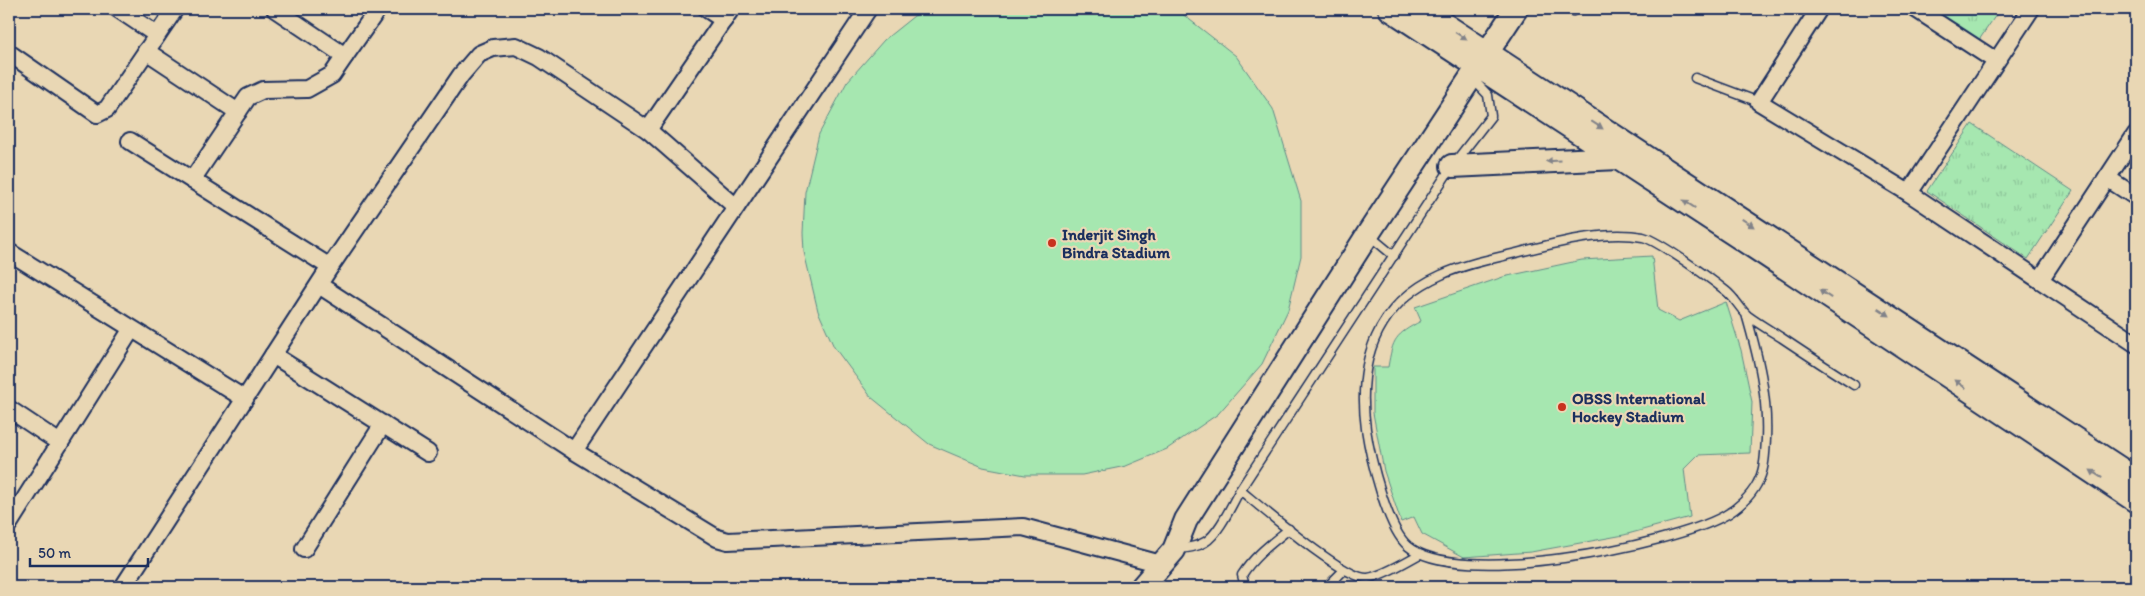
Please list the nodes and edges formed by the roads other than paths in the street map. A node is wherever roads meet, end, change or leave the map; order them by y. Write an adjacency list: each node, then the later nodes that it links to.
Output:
1 (118, 9): 14 (street)
2 (175, 9): 14 (street)
3 (275, 9): 17 (street)
4 (378, 9): 17 (street)
5 (707, 9): 13 (street)
6 (868, 9): 32 (street)
7 (1390, 9): 19 (main road)
8 (1421, 9): 19 (main road, one-way to 19)
9 (1516, 9): 19 (main road)
10 (1819, 9): 21 (street)
11 (1916, 9): 18 (street)
12 (2031, 9): 18 (street)
13 (727, 14): 23 (street)
14 (156, 35): 15 (street)
15 (146, 51): 16 (street); 22 (street)
16 (9, 53)
17 (345, 56): 22 (street)
18 (1996, 61): 30 (street)
19 (1478, 65): 26 (main road); 27 (lane); 33 (main road); 50 (main road, one-way to 50)
20 (1695, 78): 21 (lane)
21 (1759, 102): 30 (street)
22 (238, 112): 29 (street)
23 (648, 130): 32 (street); 36 (street)
24 (2136, 134): 28 (street)
25 (130, 141): 29 (street)
26 (1619, 158): 27 (main road, one-way to 27); 52 (main road, one-way to 26)
27 (1452, 166): 35 (lane)
28 (2107, 178): 31 (street); 37 (street)
29 (192, 180): 36 (street)
30 (1909, 193): 37 (street)
31 (2136, 197)
32 (736, 207): 48 (street)
33 (1368, 234): 35 (lane); 57 (main road)
34 (9, 252): 40 (street)
35 (1394, 256): 51 (lane)
36 (330, 267): 38 (street)
37 (2040, 280): 41 (street)
38 (319, 285): 42 (street); 48 (street)
39 (1746, 314): 43 (lane); 56 (lane); 56 (lane)
40 (131, 330): 44 (street); 47 (street)
41 (2136, 344)
42 (273, 354): 44 (street); 46 (street)
43 (1854, 385)
44 (245, 399): 60 (street)
45 (9, 409): 47 (street)
46 (383, 424): 49 (street); 55 (street)
47 (60, 443): 53 (street)
48 (574, 451): 57 (street)
49 (428, 453)
50 (2136, 479)
51 (1240, 490): 54 (lane); 57 (lane)
52 (2136, 501)
53 (9, 524)
54 (1289, 529): 58 (lane); 61 (lane)
55 (304, 549)
56 (1420, 554): 58 (lane)
57 (1168, 557): 59 (main road)
58 (1344, 570): 62 (lane)
59 (1143, 585)
60 (124, 587)
61 (1245, 587)
62 (1327, 587)

